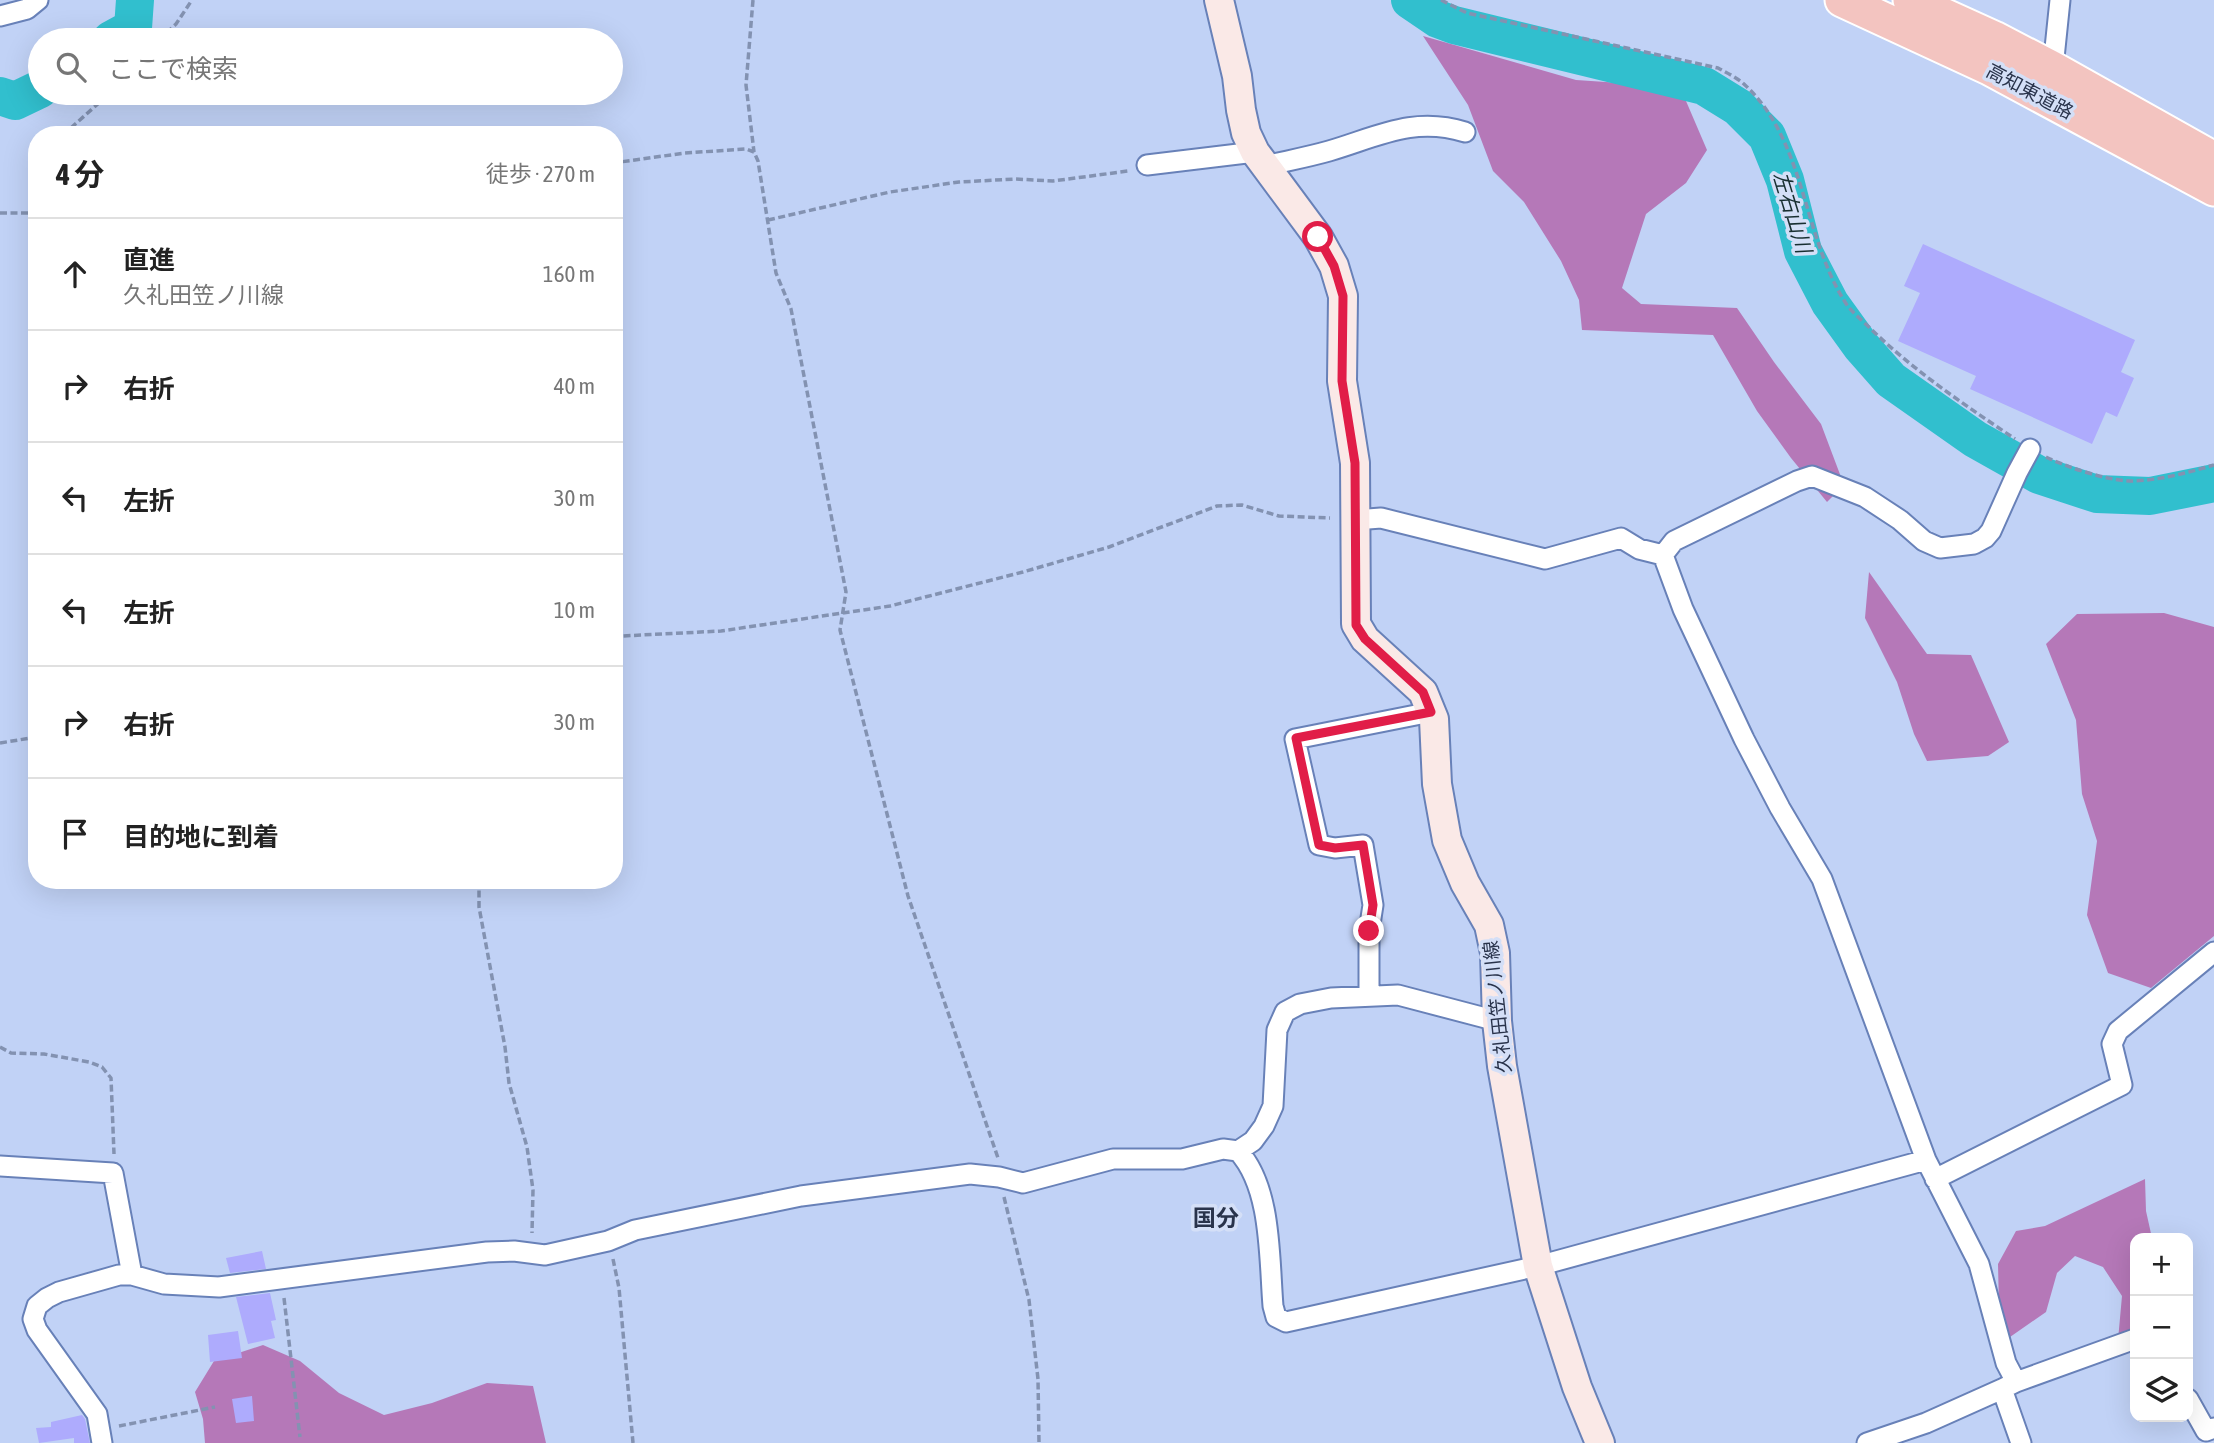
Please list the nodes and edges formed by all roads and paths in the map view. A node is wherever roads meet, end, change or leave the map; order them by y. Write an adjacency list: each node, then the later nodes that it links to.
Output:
1 (38, 0): 9 (street)
2 (192, 0): 10 (path)
3 (753, 0): 15 (path)
4 (1219, 0): 16 (main road, 久礼田笠ノ川線)
5 (1441, 0): 24 (path)
6 (1842, 0): 20 (highway, 高知東道路)
7 (1910, 0): 11 (highway, 高知東道路)
8 (2060, 0): 11 (street)
9 (0, 16)
10 (172, 28)
11 (2050, 67): 17 (highway, 高知東道路)
12 (96, 105): 13 (path)
13 (72, 126)
14 (1465, 132): 16 (street)
15 (754, 152): 18 (path); 23 (path)
16 (1260, 159): 19 (street); 26 (main road, 久礼田笠ノ川線)
17 (2214, 159)
18 (623, 162)
19 (1147, 165): 23 (path)
20 (2214, 190)
21 (0, 213): 22 (path)
22 (28, 213)
23 (768, 220): 28 (path)
24 (2024, 459): 25 (path); 27 (street)
25 (2214, 465)
26 (1355, 520): 27 (street); 28 (path); 30 (main road, 久礼田笠ノ川線)
27 (1663, 555): 39 (street)
28 (843, 614): 29 (path); 42 (path)
29 (623, 636)
30 (1431, 712): 35 (street); 36 (main road, 久礼田笠ノ川線)
31 (28, 738): 32 (path)
32 (0, 743)
33 (479, 889): 45 (path)
34 (2214, 952): 43 (street)
35 (1368, 996): 36 (street); 38 (street)
36 (1497, 1021): 46 (main road, 久礼田笠ノ川線)
37 (0, 1047): 41 (path)
38 (1238, 1151): 42 (street); 46 (street)
39 (1926, 1160): 43 (street); 46 (street)
40 (0, 1166): 41 (street)
41 (113, 1173): 47 (street)
42 (999, 1177): 44 (street); 57 (path)
43 (1935, 1179): 50 (street)
44 (608, 1241): 45 (street); 56 (path)
45 (532, 1253): 48 (street)
46 (1538, 1266): 58 (main road, 久礼田笠ノ川線)
47 (132, 1275): 48 (street); 54 (street)
48 (282, 1279): 55 (path)
49 (2130, 1341): 50 (street)
50 (2009, 1385): 59 (street); 60 (street)
51 (215, 1407): 54 (path)
52 (2193, 1408): 53 (street)
53 (2214, 1428)
54 (101, 1436)
55 (300, 1437)
56 (633, 1443)
57 (1039, 1443)
58 (1600, 1443)
59 (1867, 1443)
60 (2021, 1443)

